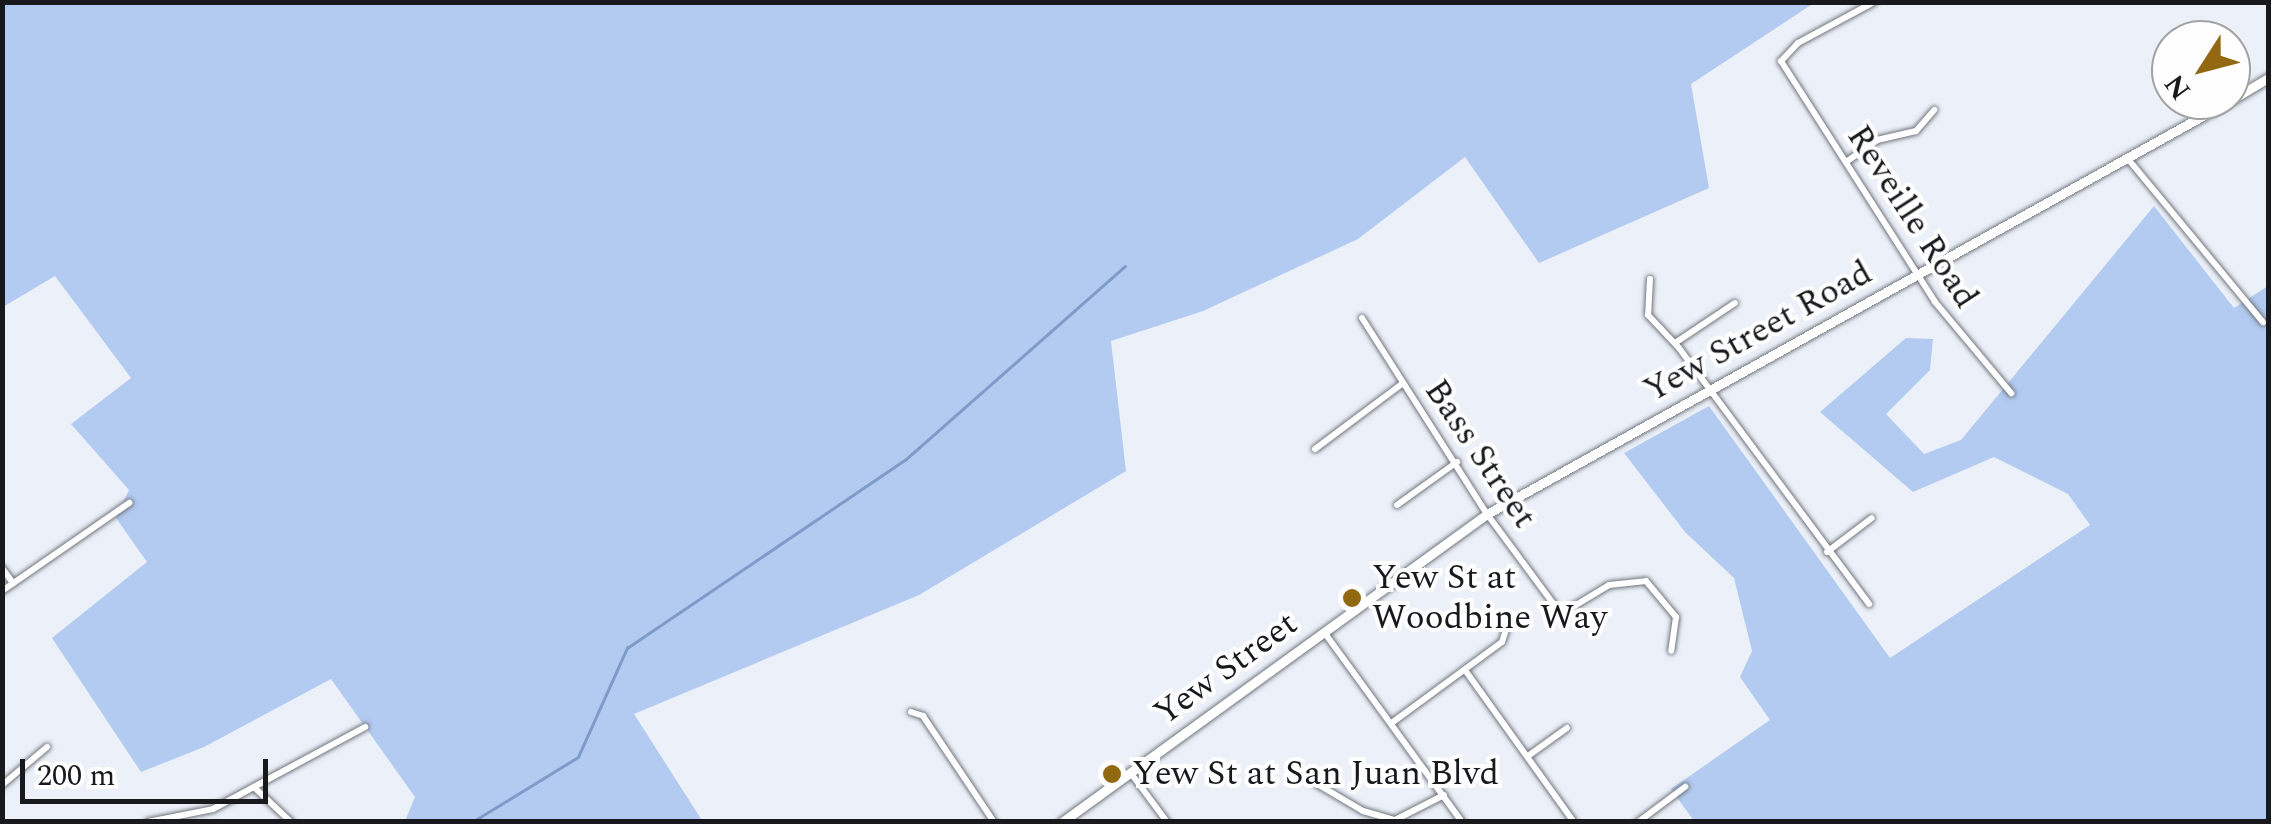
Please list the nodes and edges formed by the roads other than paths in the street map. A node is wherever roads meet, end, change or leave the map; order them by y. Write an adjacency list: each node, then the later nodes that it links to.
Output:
1 (1874, 2): 5 (street, Reveille Road)
2 (1934, 110): 5 (street)
3 (2196, 120): 4 (street, Yew Street Road)
4 (2128, 159): 6 (street, Yew Street Road); 10 (street)
5 (1846, 162): 6 (street, Reveille Road)
6 (1923, 274): 13 (street, Yew Street Road); 14 (street, Reveille Road)
7 (1650, 279): 11 (street)
8 (1735, 303): 11 (street)
9 (1362, 318): 12 (street, Bass Street)
10 (2263, 322)
11 (1674, 343): 13 (street)
12 (1402, 384): 15 (street); 16 (street, Bass Street)
13 (1708, 390): 19 (street, Yew Street Road); 21 (street)
14 (2010, 394)
15 (1316, 448)
16 (1457, 462): 18 (street); 19 (street, Bass Street)
17 (129, 503): 23 (street)
18 (1397, 505)
19 (1487, 514): 27 (street, Yew Street Road); 28 (street, Bass Street)
20 (1872, 518): 21 (street)
21 (1828, 552): 25 (street)
22 (2, 568): 23 (street)
23 (13, 583): 24 (street)
24 (2, 590)
25 (1869, 604)
26 (1506, 627): 29 (street)
27 (1324, 632): 31 (street); 36 (street, Yew Street)
28 (1670, 651)
29 (1465, 670): 31 (street); 35 (street)
30 (911, 712): 46 (street)
31 (1393, 722): 41 (street)
32 (365, 727): 40 (street)
33 (1566, 728): 35 (street)
34 (48, 747): 38 (street)
35 (1528, 756): 50 (street)
36 (1130, 772): 47 (street, Yew Street); 48 (street)
37 (1307, 778): 42 (street)
38 (2, 785)
39 (1685, 787): 51 (street)
40 (255, 788): 43 (street); 45 (street)
41 (1444, 795): 42 (street); 49 (street)
42 (1375, 819)
43 (183, 821): 44 (street)
44 (148, 822)
45 (291, 822)
46 (994, 822)
47 (1062, 822)
48 (1166, 822)
49 (1462, 822)
50 (1574, 822)
51 (1638, 822)

